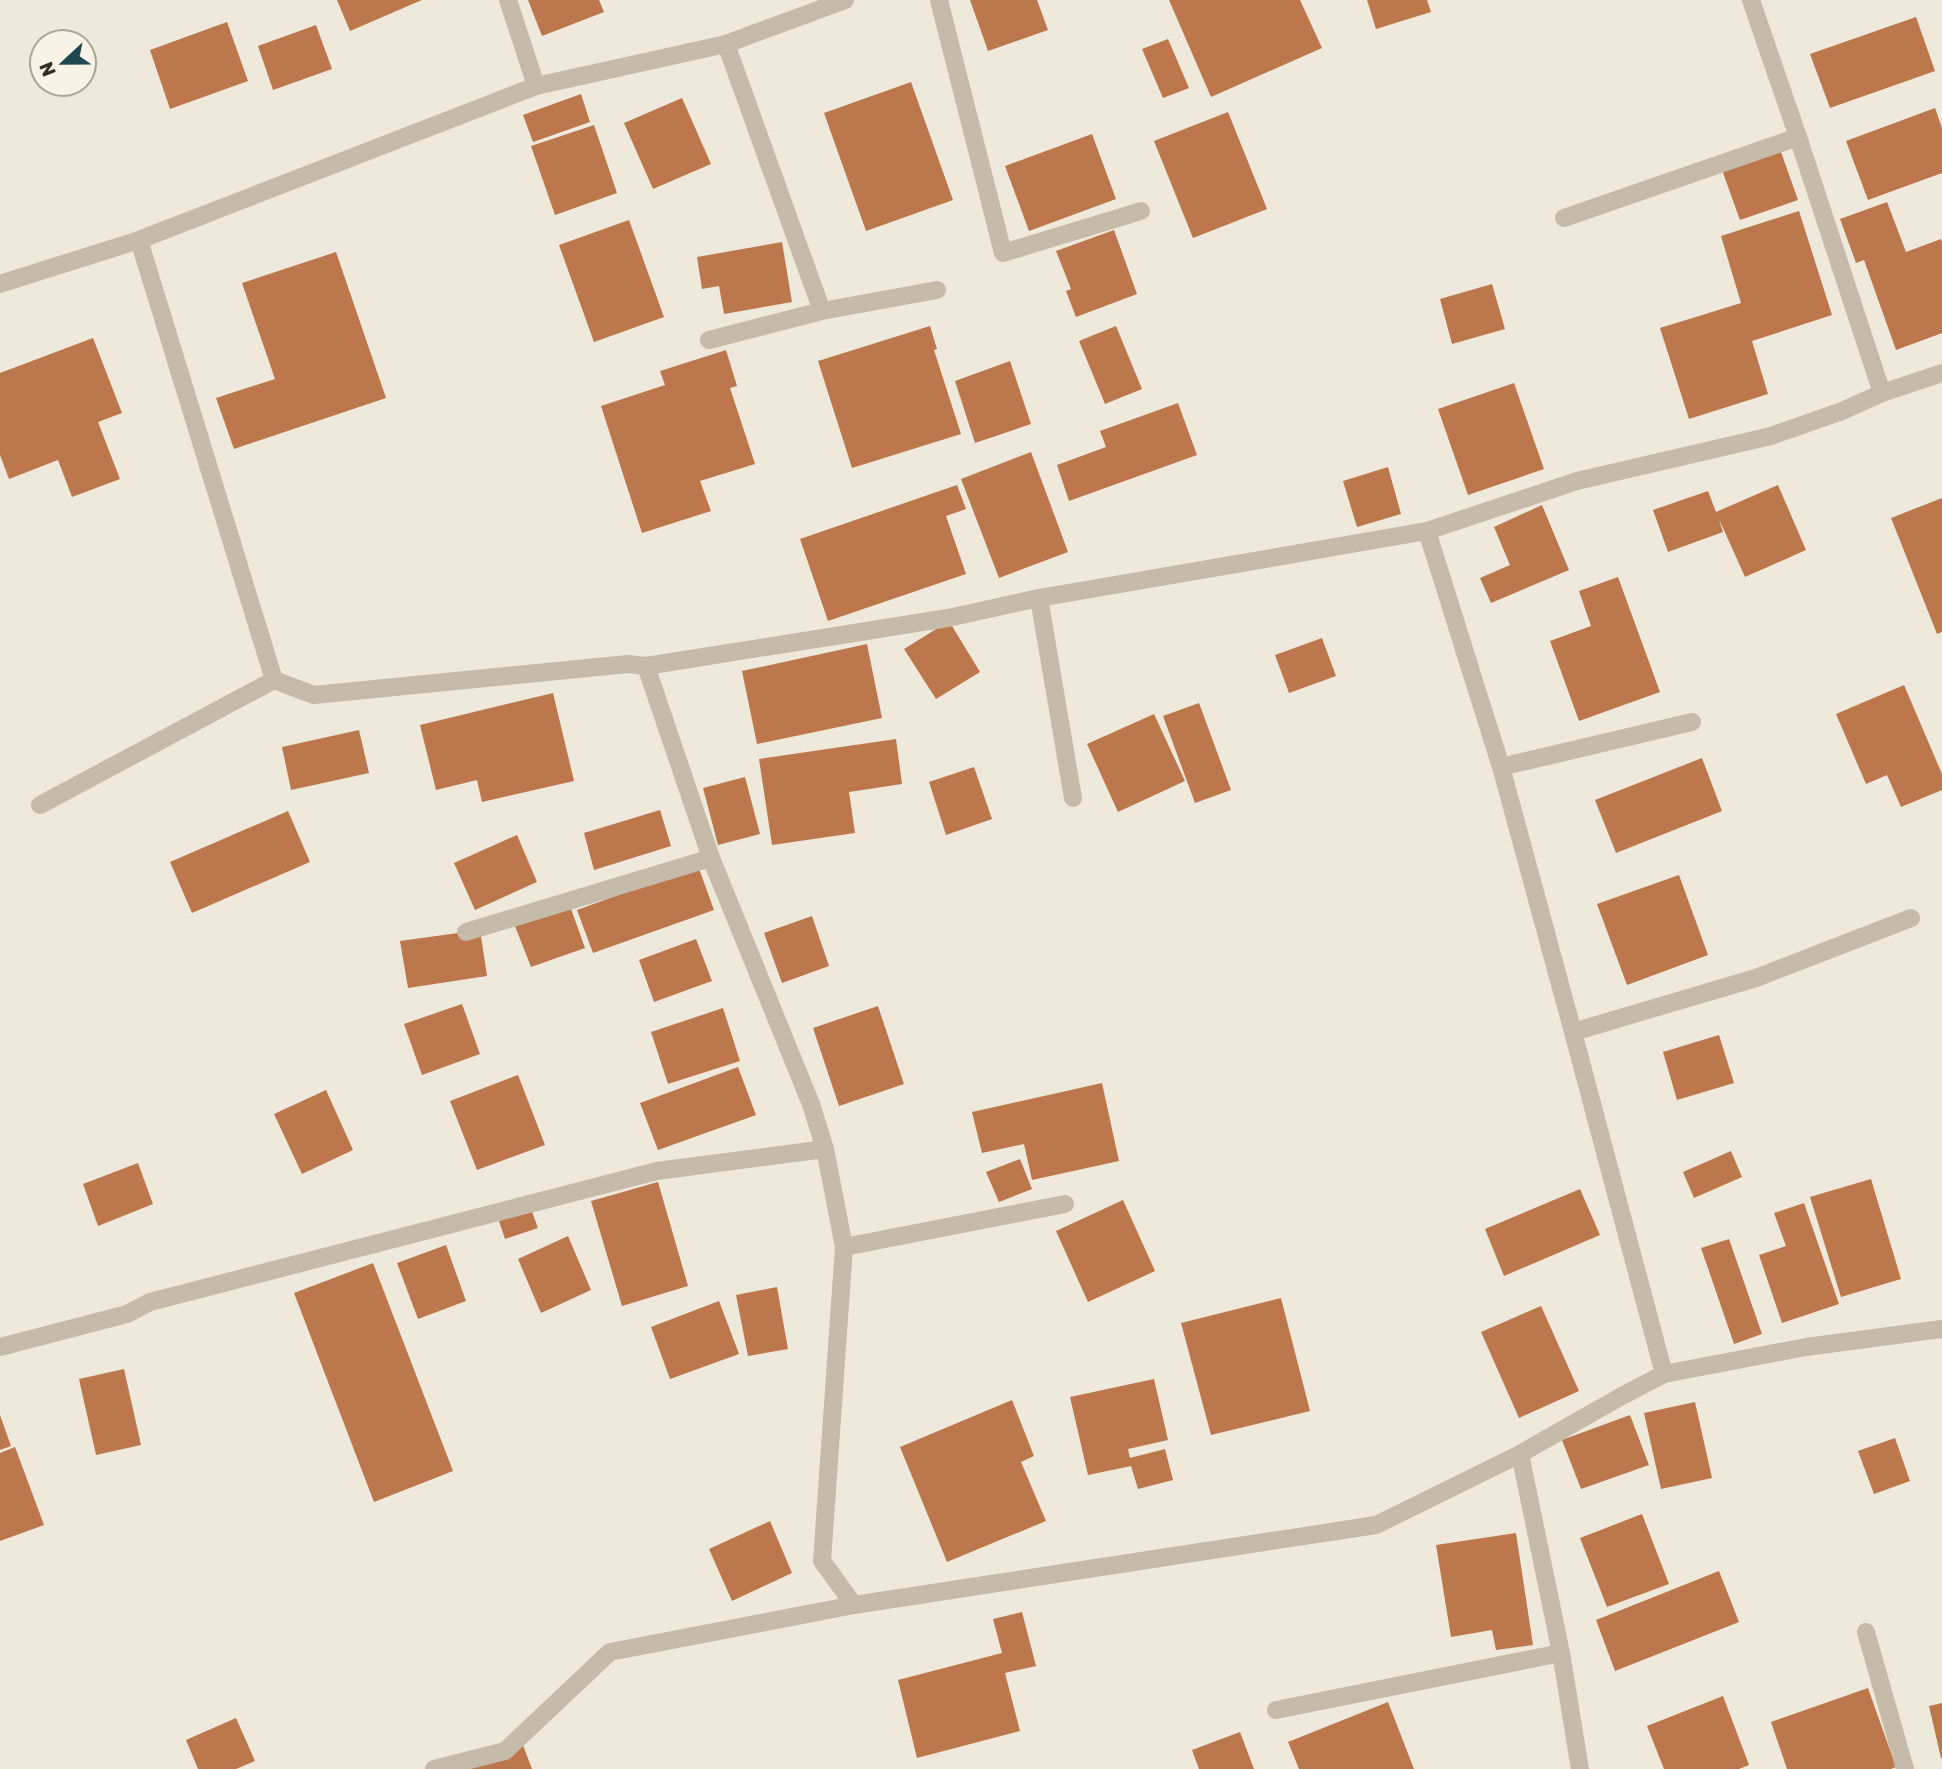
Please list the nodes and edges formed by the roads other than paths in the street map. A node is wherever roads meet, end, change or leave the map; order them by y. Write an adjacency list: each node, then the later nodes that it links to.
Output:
1 (508, 0): 6 (street)
2 (845, 0): 5 (street)
3 (939, 0): 8 (street)
4 (1751, 0): 7 (street)
5 (726, 44): 6 (street); 13 (street)
6 (536, 86): 10 (street)
7 (1798, 137): 9 (street); 16 (street)
8 (1141, 211)
9 (1564, 218)
10 (139, 240): 11 (street); 20 (street)
11 (0, 284)
12 (937, 290): 13 (street)
13 (822, 311): 14 (street)
14 (709, 340)
15 (1942, 373): 16 (street)
16 (1882, 393): 17 (street)
17 (1427, 531): 18 (street); 22 (street)
18 (1039, 598): 19 (street); 23 (street)
19 (646, 666): 20 (street); 25 (street)
20 (274, 680): 24 (street)
21 (1692, 722): 22 (street)
22 (1501, 768): 28 (street)
23 (1073, 798)
24 (40, 805)
25 (711, 858): 27 (street); 29 (street)
26 (1911, 918): 28 (street)
27 (466, 932)
28 (1573, 1031): 34 (street)
29 (825, 1149): 31 (street); 33 (street)
30 (1065, 1204): 31 (street)
31 (845, 1247): 36 (street)
32 (1942, 1329): 34 (street)
33 (0, 1347)
34 (1664, 1374): 35 (street)
35 (1520, 1454): 36 (street); 38 (street)
36 (854, 1605): 40 (street)
37 (1866, 1632): 42 (street)
38 (1561, 1653): 39 (street); 41 (street)
39 (1276, 1710)
40 (435, 1769)
41 (1580, 1769)
42 (1906, 1769)

